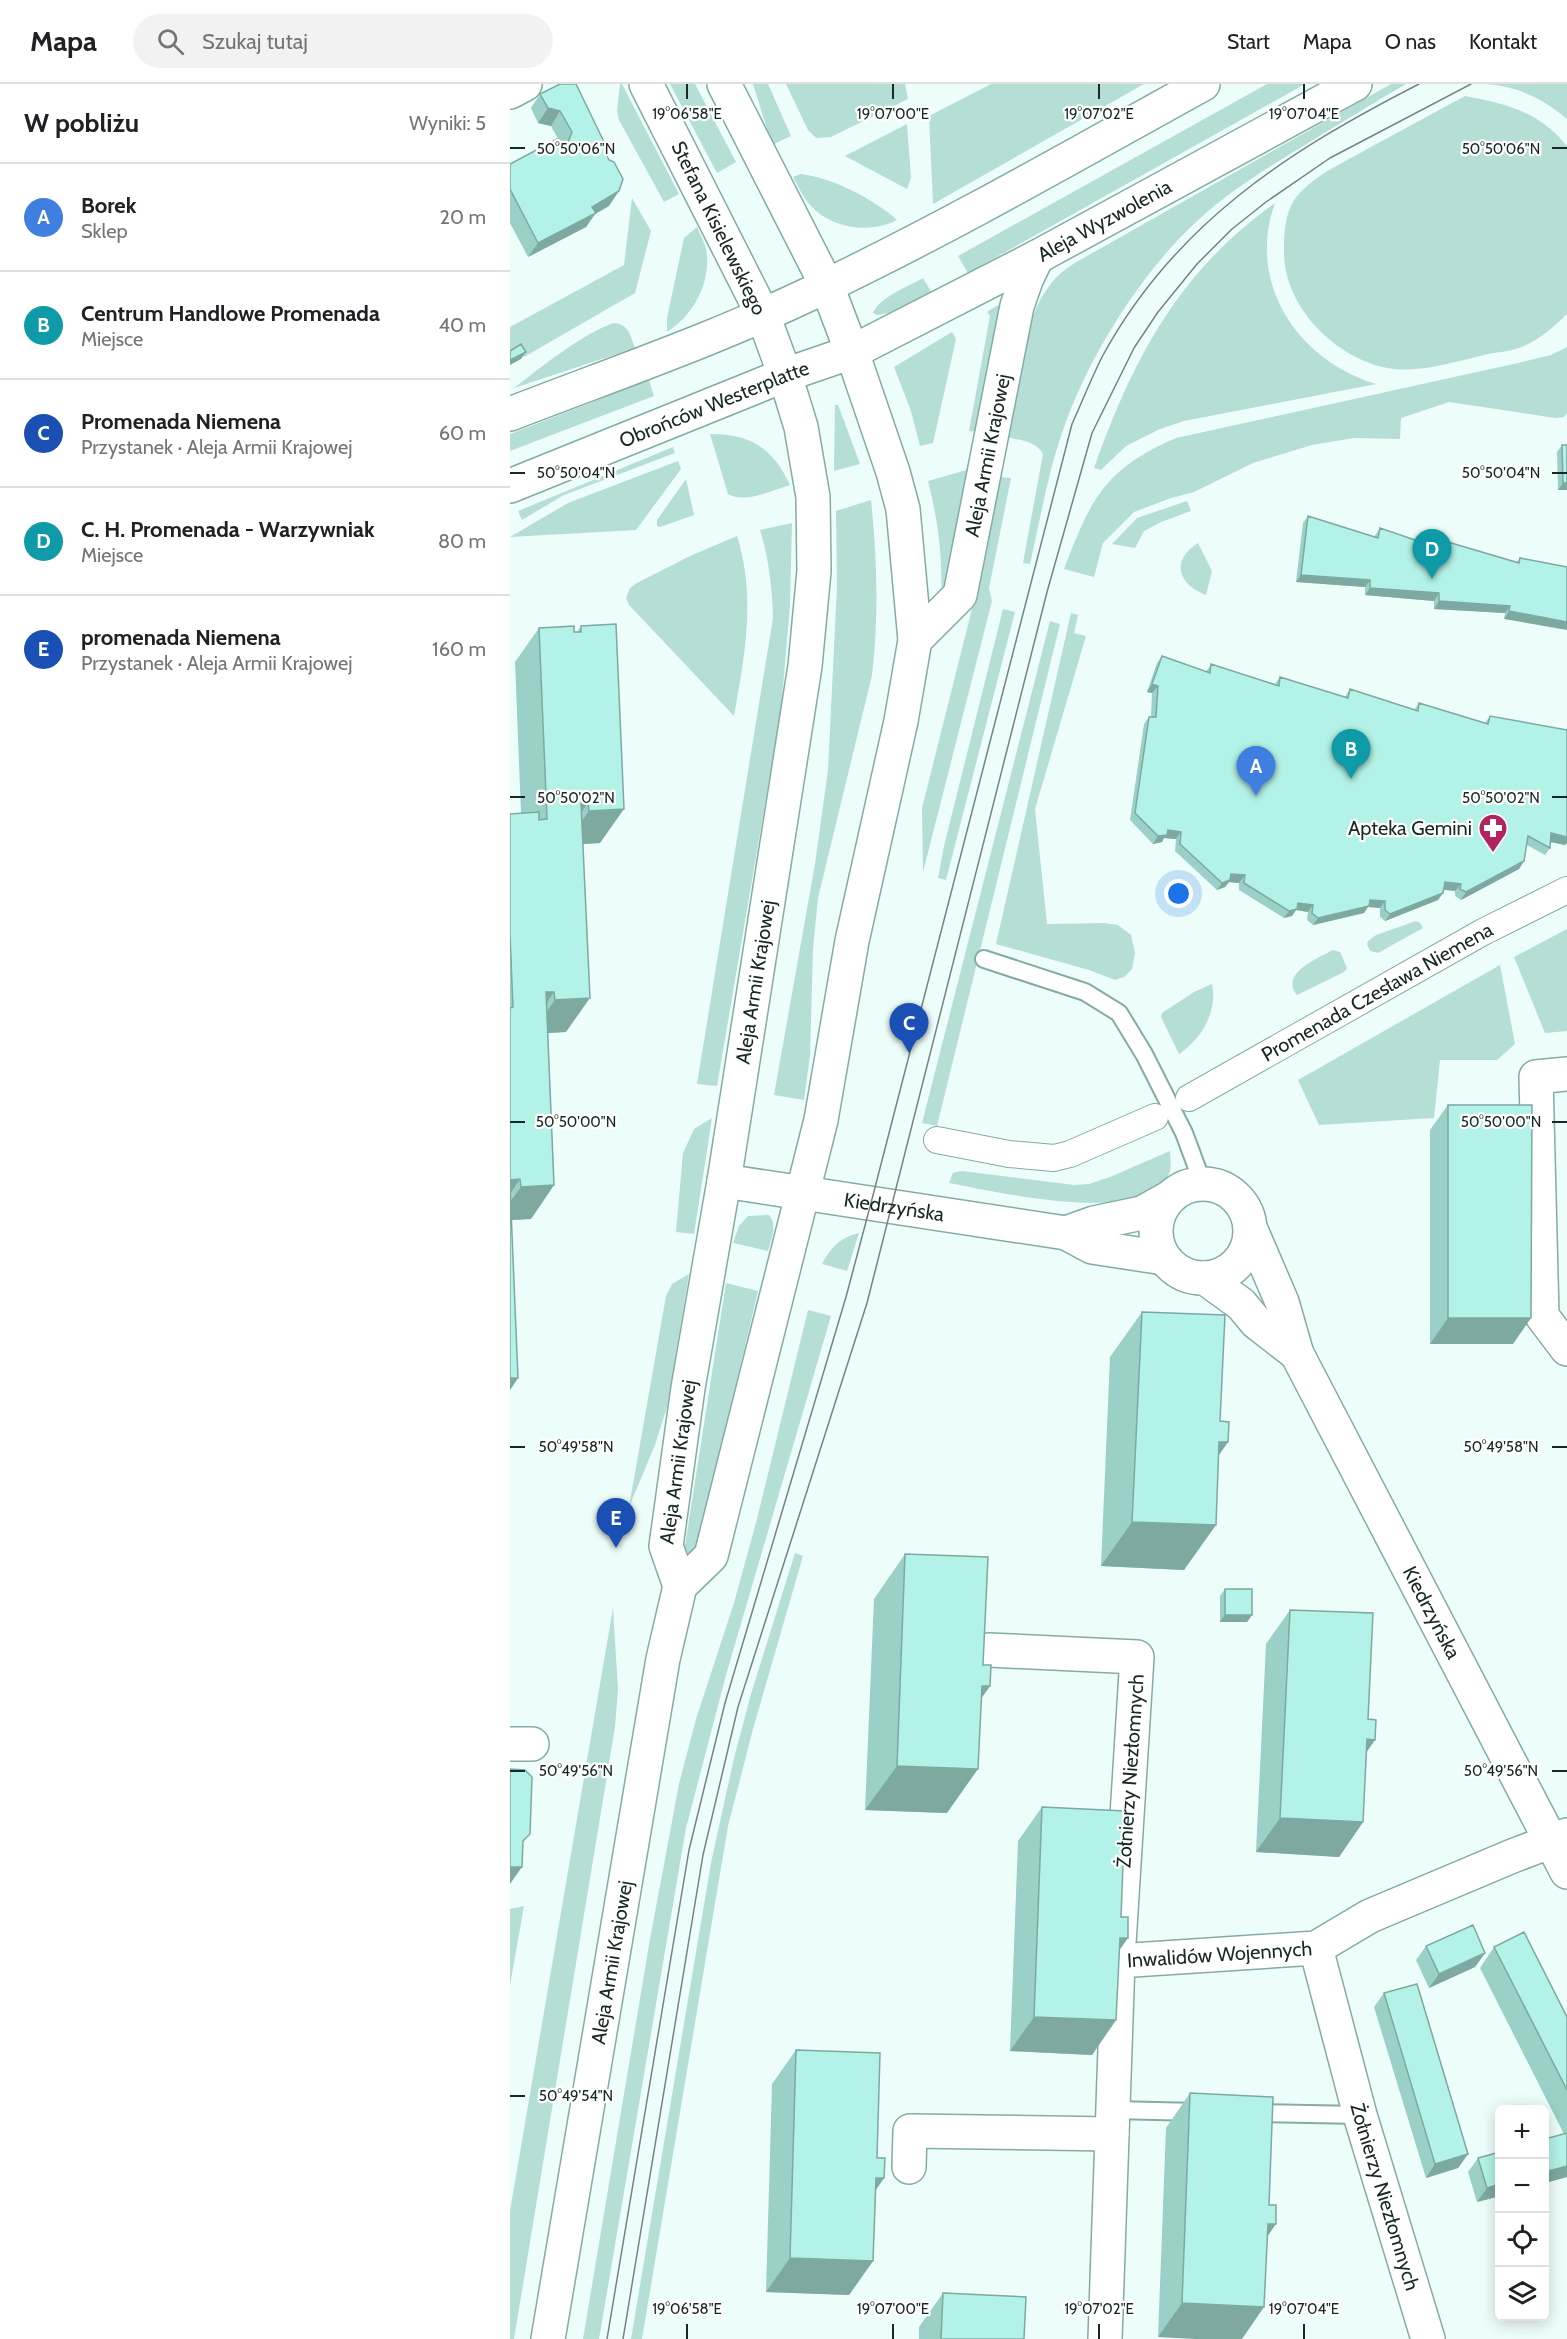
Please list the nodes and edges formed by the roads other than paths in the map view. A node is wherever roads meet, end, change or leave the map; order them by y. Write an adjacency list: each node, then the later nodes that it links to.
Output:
1 (525, 84): 6 (main road)
2 (646, 84): 9 (main road, Stefana Kisielewskiego)
3 (724, 84): 8 (main road)
4 (1203, 84): 8 (main road)
5 (1355, 84): 7 (main road, Aleja Wyzwolenia)
6 (510, 92)
7 (1037, 257): 10 (main road, Aleja Wyzwolenia); 14 (main road, Aleja Armii Krajowej)
8 (827, 286): 9 (main road); 10 (main road)
9 (763, 315): 11 (main road, Stefana Kisielewskiego); 12 (main road)
10 (852, 352): 11 (main road, Obrońców Westerplatte); 14 (main road, Aleja Armii Krajowej)
11 (785, 375): 13 (main road, Obrońców Westerplatte); 21 (main road, Aleja Armii Krajowej)
12 (510, 414)
13 (510, 486)
14 (915, 640): 23 (main road, Aleja Armii Krajowej)
15 (1567, 890): 18 (street, Promenada Czesława Niemena)
16 (984, 959): 22 (lane)
17 (1567, 1074): 29 (main road)
18 (1189, 1098)
19 (1155, 1117): 20 (street)
20 (937, 1140)
21 (724, 1181): 23 (main road, Kiedrzyńska); 31 (main road, Aleja Armii Krajowej)
22 (1203, 1184): 24 (main road); 25 (main road)
23 (802, 1193): 26 (main road, Kiedrzyńska); 31 (main road, Aleja Armii Krajowej)
24 (1169, 1198): 26 (main road, Kiedrzyńska); 27 (main road)
25 (1251, 1230): 28 (main road); 30 (main road, Kiedrzyńska)
26 (1066, 1233): 27 (main road, Kiedrzyńska)
27 (1164, 1258): 28 (main road)
28 (1205, 1278): 30 (main road, Kiedrzyńska)
29 (1567, 1349)
30 (1297, 1354): 33 (main road, Kiedrzyńska)
31 (680, 1586): 42 (main road, Aleja Armii Krajowej)
32 (989, 1650): 36 (main road, Żołnierzy Niezłomnych)
33 (1559, 1838): 34 (main road, Kiedrzyńska); 35 (main road, Inwalidów Wojennych)
34 (1567, 1872)
35 (1316, 1948): 36 (main road, Inwalidów Wojennych); 39 (main road, Żołnierzy Niezłomnych)
36 (1118, 1960): 40 (main road, Inwalidów Wojennych)
37 (1216, 2112): 40 (lane)
38 (1238, 2113): 39 (lane)
39 (1360, 2115): 44 (main road, Żołnierzy Niezłomnych)
40 (1112, 2122): 41 (main road); 43 (main road, Inwalidów Wojennych)
41 (909, 2167)
42 (548, 2339)
43 (1105, 2339)
44 (1428, 2339)

